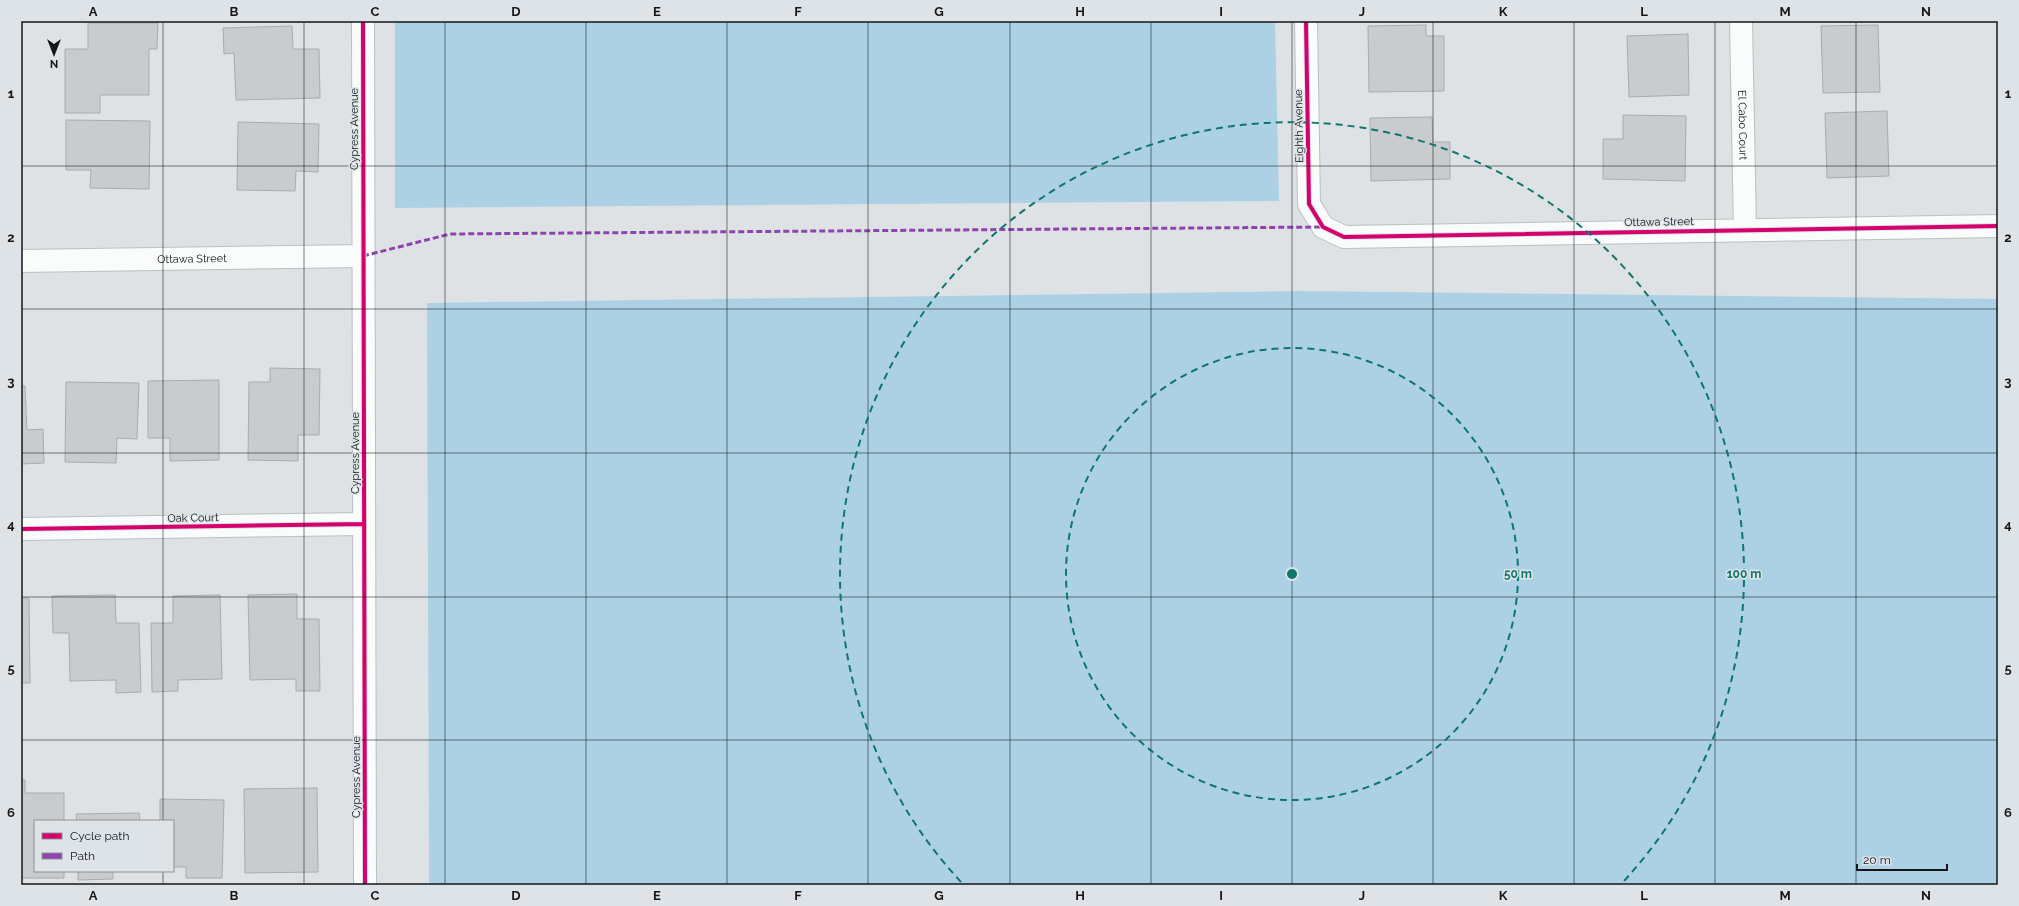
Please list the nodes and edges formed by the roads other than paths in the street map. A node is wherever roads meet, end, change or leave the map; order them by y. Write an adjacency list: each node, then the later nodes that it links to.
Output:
1 (363, 21): 7 (street, Cypress Avenue)
2 (1306, 21): 5 (street, Eighth Avenue)
3 (1741, 21): 6 (street, El Cabo Court)
4 (1998, 226): 6 (street, Ottawa Street)
5 (1323, 227): 6 (street, Ottawa Street)
6 (1745, 230)
7 (363, 256): 8 (street, Ottawa Street); 9 (street, Cypress Avenue)
8 (21, 261)
9 (364, 524): 10 (street, Oak Court); 11 (street, Cypress Avenue)
10 (21, 529)
11 (365, 885)

